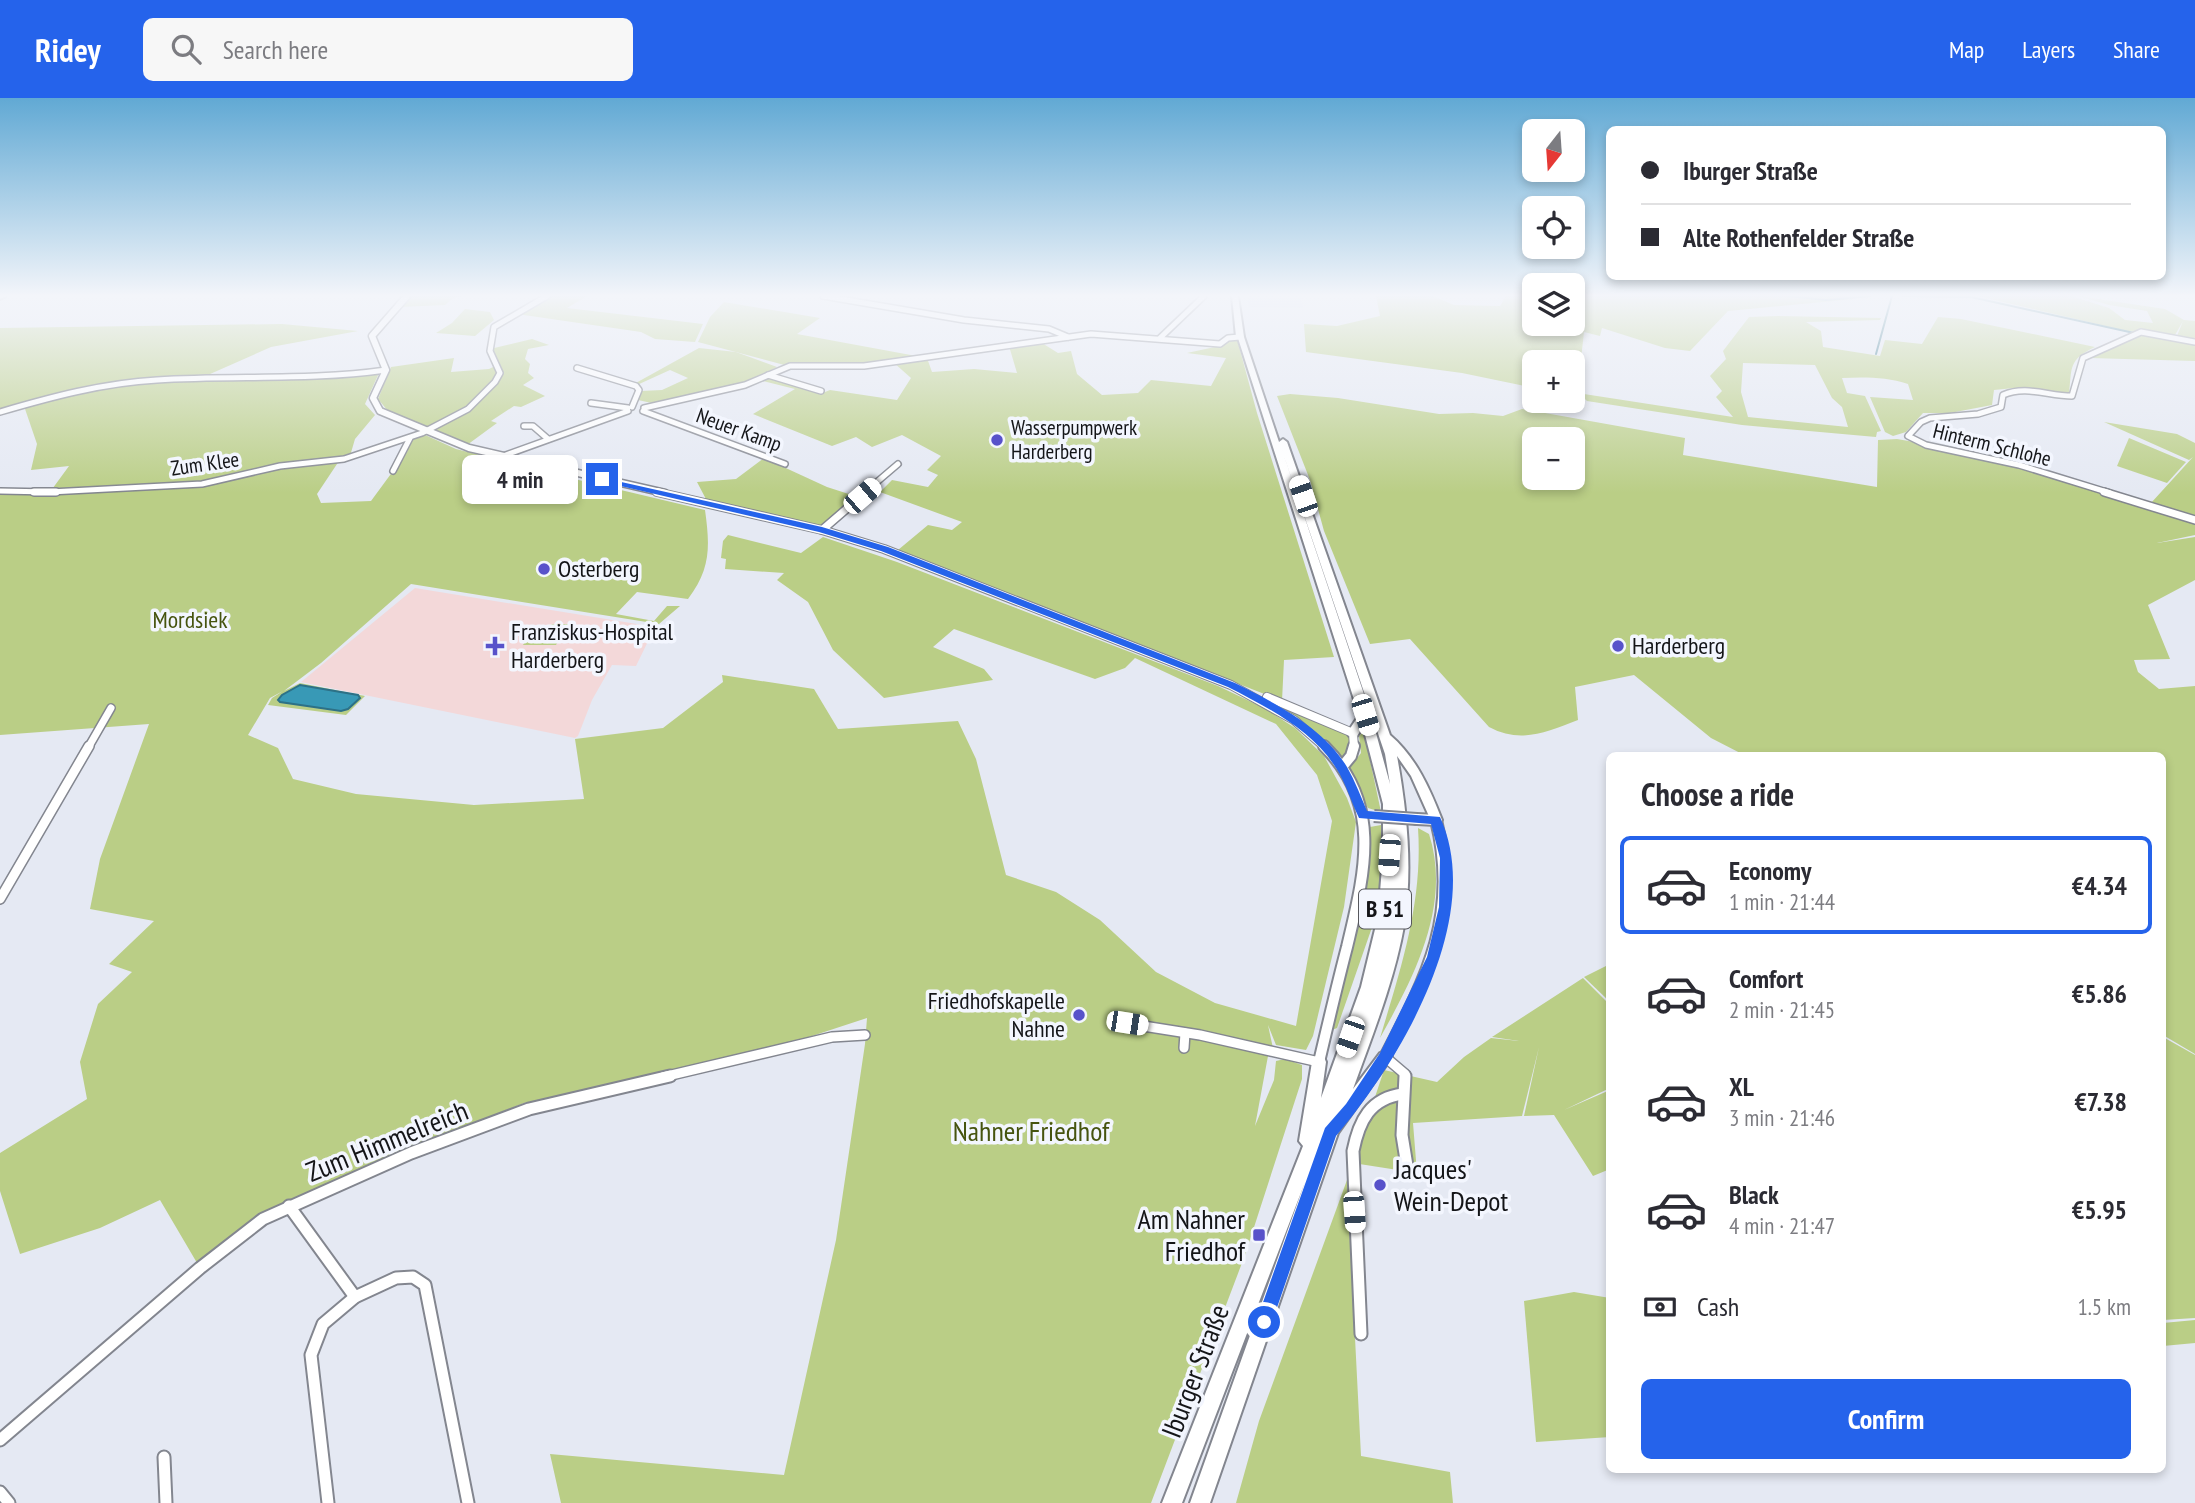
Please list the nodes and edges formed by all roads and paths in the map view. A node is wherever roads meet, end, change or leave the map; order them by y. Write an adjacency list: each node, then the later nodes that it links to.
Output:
1 (383, 362): 7 (street)
2 (492, 362): 15 (street, Zum Klee)
3 (895, 362): 8 (street)
4 (1252, 362): 25 (main road, B 51)
5 (2082, 362): 23 (street, Hinterm Schlohe)
6 (577, 368): 11 (street)
7 (386, 370): 13 (street); 15 (street)
8 (768, 376): 9 (street); 12 (street)
9 (821, 391)
10 (591, 403): 11 (street)
11 (630, 408): 12 (street); 17 (street)
12 (643, 409): 19 (street, Neuer Kamp)
13 (0, 412)
14 (524, 426): 17 (street)
15 (425, 431): 16 (street, Zum Klee); 18 (street)
16 (410, 438): 21 (street); 22 (street, Zum Klee)
17 (548, 439): 18 (street)
18 (503, 456): 24 (street)
19 (785, 464)
20 (898, 464): 24 (street)
21 (393, 471)
22 (0, 491)
23 (2195, 520)
24 (822, 530): 26 (street)
25 (1343, 633): 28 (main road, Iburger Straße / B 51); 30 (main road, Iburger Straße / B 51)
26 (1231, 685): 29 (street); 31 (street)
27 (111, 708): 34 (street)
28 (1365, 715): 29 (main road); 43 (main road, Iburger Straße / B 51)
29 (1353, 733): 31 (street)
30 (1387, 738): 33 (main road); 42 (main road, Iburger Straße / B 51)
31 (1342, 767): 32 (street)
32 (1369, 816): 33 (street, bridge); 40 (street)
33 (1436, 820): 39 (street)
34 (0, 899)
35 (1118, 1022): 36 (street)
36 (1185, 1032): 38 (street); 40 (street)
37 (865, 1035): 45 (street, Zum Himmelreich)
38 (1184, 1048)
39 (1385, 1057): 41 (street); 42 (main road)
40 (1319, 1062): 43 (main road)
41 (1403, 1094): 44 (street); 47 (street)
42 (1330, 1132): 56 (main road, Iburger Straße / B 51)
43 (1304, 1162): 55 (main road, Iburger Straße / B 51)
44 (1408, 1172)
45 (289, 1206): 46 (street); 48 (street, Zum Himmelreich)
46 (355, 1297): 53 (street); 54 (street)
47 (1361, 1334)
48 (0, 1440)
49 (164, 1457): 52 (street)
50 (0, 1492): 51 (street)
51 (9, 1503)
52 (166, 1503)
53 (328, 1503)
54 (468, 1503)
55 (1172, 1503)
56 (1200, 1503)

